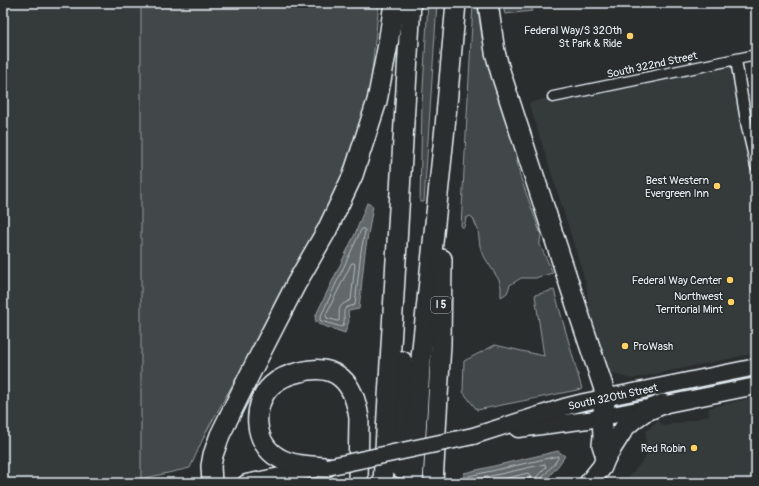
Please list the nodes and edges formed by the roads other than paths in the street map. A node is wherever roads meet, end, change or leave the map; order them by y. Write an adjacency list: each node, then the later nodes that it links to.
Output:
1 (394, 3): 19 (highway)
2 (411, 3): 9 (highway)
3 (456, 3): 8 (highway, I 5)
4 (488, 3): 13 (highway)
5 (756, 55): 6 (street, South 322nd Street)
6 (736, 60): 7 (street, South 322nd Street); 10 (street)
7 (553, 97)
8 (445, 127): 24 (highway); 25 (highway, I 5)
9 (403, 150): 22 (highway); 23 (highway)
10 (756, 166)
11 (756, 367): 13 (main road, South 320th Street)
12 (756, 386): 14 (main road, South 320th Street)
13 (606, 398): 15 (highway); 16 (main road, South 320th Street)
14 (663, 404): 15 (main road, South 320th Street); 17 (highway)
15 (602, 416): 16 (main road, South 320th Street); 17 (highway)
16 (473, 436): 18 (main road, South 320th Street, bridge)
17 (606, 457): 26 (highway)
18 (327, 467): 20 (main road, South 320th Street); 21 (highway)
19 (212, 483)
20 (246, 483)
21 (358, 483)
22 (383, 483)
23 (400, 483)
24 (413, 483)
25 (433, 483)
26 (589, 483)

